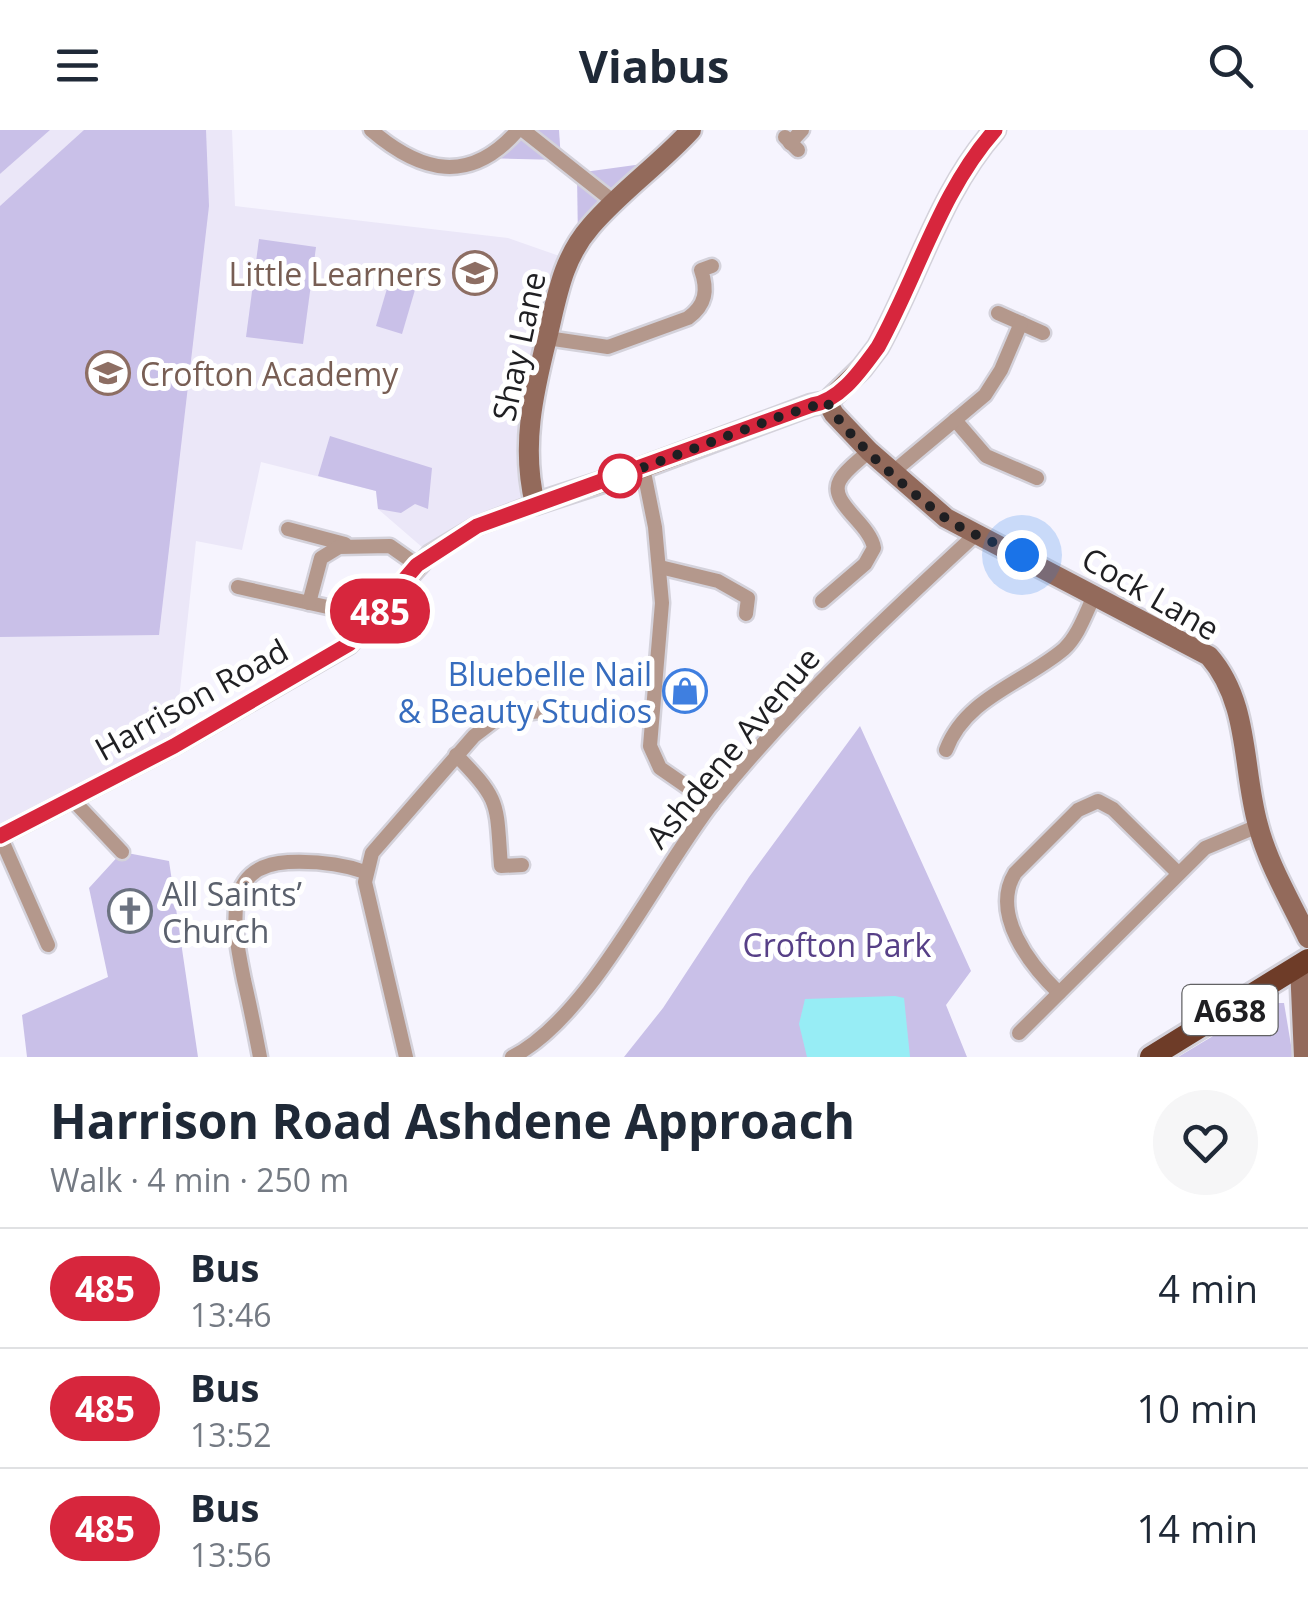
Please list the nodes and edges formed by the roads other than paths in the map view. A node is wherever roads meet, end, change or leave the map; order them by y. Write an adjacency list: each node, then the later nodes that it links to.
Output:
1 (371, 130): 2 (street)
2 (521, 130): 7 (street)
3 (691, 130): 7 (main road, Shay Lane)
4 (802, 130): 6 (street)
5 (995, 130): 13 (main road)
6 (791, 143)
7 (614, 202): 12 (main road, Shay Lane)
8 (712, 266): 12 (street)
9 (998, 313): 10 (street)
10 (1021, 323): 11 (street); 14 (street)
11 (1044, 334)
12 (547, 338): 19 (main road, Shay Lane)
13 (827, 402): 15 (main road, Cock Lane); 16 (main road, Harrison Road)
14 (955, 420): 17 (street); 18 (street)
15 (869, 451): 17 (main road, Cock Lane); 26 (street)
16 (643, 467): 19 (main road, Harrison Road); 24 (street)
17 (894, 472): 21 (main road, Cock Lane)
18 (1037, 478)
19 (535, 504): 23 (street, Harrison Road)
20 (288, 529): 22 (street)
21 (976, 534): 27 (main road, Cock Lane); 35 (street, Ashdene Avenue)
22 (351, 546): 23 (street); 28 (street)
23 (417, 565): 34 (street, Harrison Road)
24 (660, 567): 30 (street); 31 (street)
25 (238, 588): 28 (street)
26 (827, 593)
27 (1096, 594): 32 (street); 36 (main road, Cock Lane)
28 (309, 603): 29 (street)
29 (332, 608)
30 (746, 614)
31 (651, 715): 33 (street); 35 (street)
32 (944, 740)
33 (456, 756): 39 (street); 40 (street)
34 (71, 798): 37 (street, Harrison Road); 38 (street)
35 (712, 804): 49 (street, Ashdene Avenue)
36 (1258, 826): 41 (street); 42 (main road, Cock Lane)
37 (0, 836): 43 (street)
38 (122, 852)
39 (522, 865)
40 (365, 872): 47 (street); 48 (street)
41 (1178, 872): 45 (street); 45 (street)
42 (1308, 938)
43 (48, 945)
44 (1304, 963): 50 (highway, A638); 51 (main road)
45 (1059, 993): 46 (street)
46 (1017, 1032)
47 (260, 1057)
48 (406, 1057)
49 (512, 1057)
50 (1151, 1057)
51 (1304, 1057)

